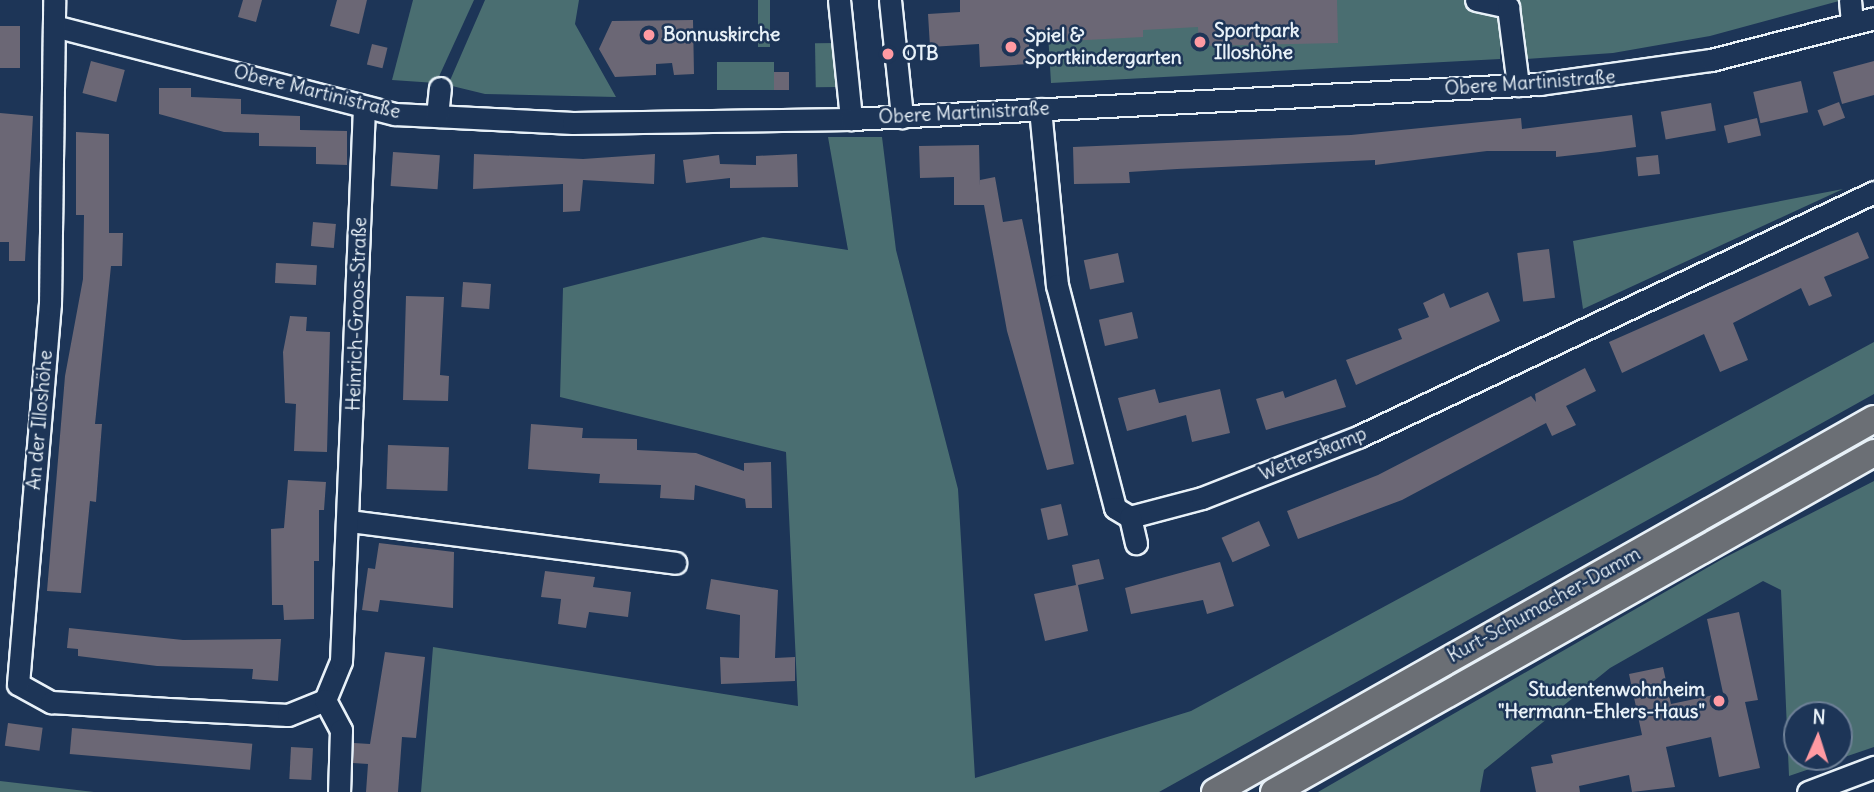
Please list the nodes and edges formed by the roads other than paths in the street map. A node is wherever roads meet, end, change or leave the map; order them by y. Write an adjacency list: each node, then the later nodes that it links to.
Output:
1 (54, 0): 8 (street, An der Illoshöhe)
2 (839, 0): 15 (street)
3 (890, 0): 14 (street)
4 (1476, 0): 9 (street)
5 (1850, 0): 7 (street)
6 (1874, 18): 7 (street, Obere Martinistraße)
7 (1852, 23): 9 (street, Obere Martinistraße)
8 (58, 27): 11 (street, Obere Martinistraße); 23 (street, An der Illoshöhe)
9 (1518, 85): 12 (street, Obere Martinistraße)
10 (440, 89): 13 (street)
11 (364, 107): 13 (street, Obere Martinistraße); 20 (street, Heinrich-Groos-Straße)
12 (1040, 108): 14 (street, Obere Martinistraße); 19 (street)
13 (437, 117): 15 (street, Obere Martinistraße)
14 (902, 117): 15 (street, Obere Martinistraße)
15 (851, 119)
16 (1874, 192): 19 (street, Wetterskamp)
17 (1874, 419): 27 (main road, Kurt-Schumacher-Damm)
18 (1874, 453): 28 (main road, Kurt-Schumacher-Damm)
19 (1130, 517): 21 (street)
20 (349, 521): 22 (street); 24 (street, Heinrich-Groos-Straße)
21 (1136, 543)
22 (675, 563)
23 (9, 687): 24 (street, An der Illoshöhe)
24 (325, 700): 26 (street)
25 (1874, 767): 29 (street)
26 (339, 792)
27 (1215, 792)
28 (1274, 792)
29 (1808, 792)

